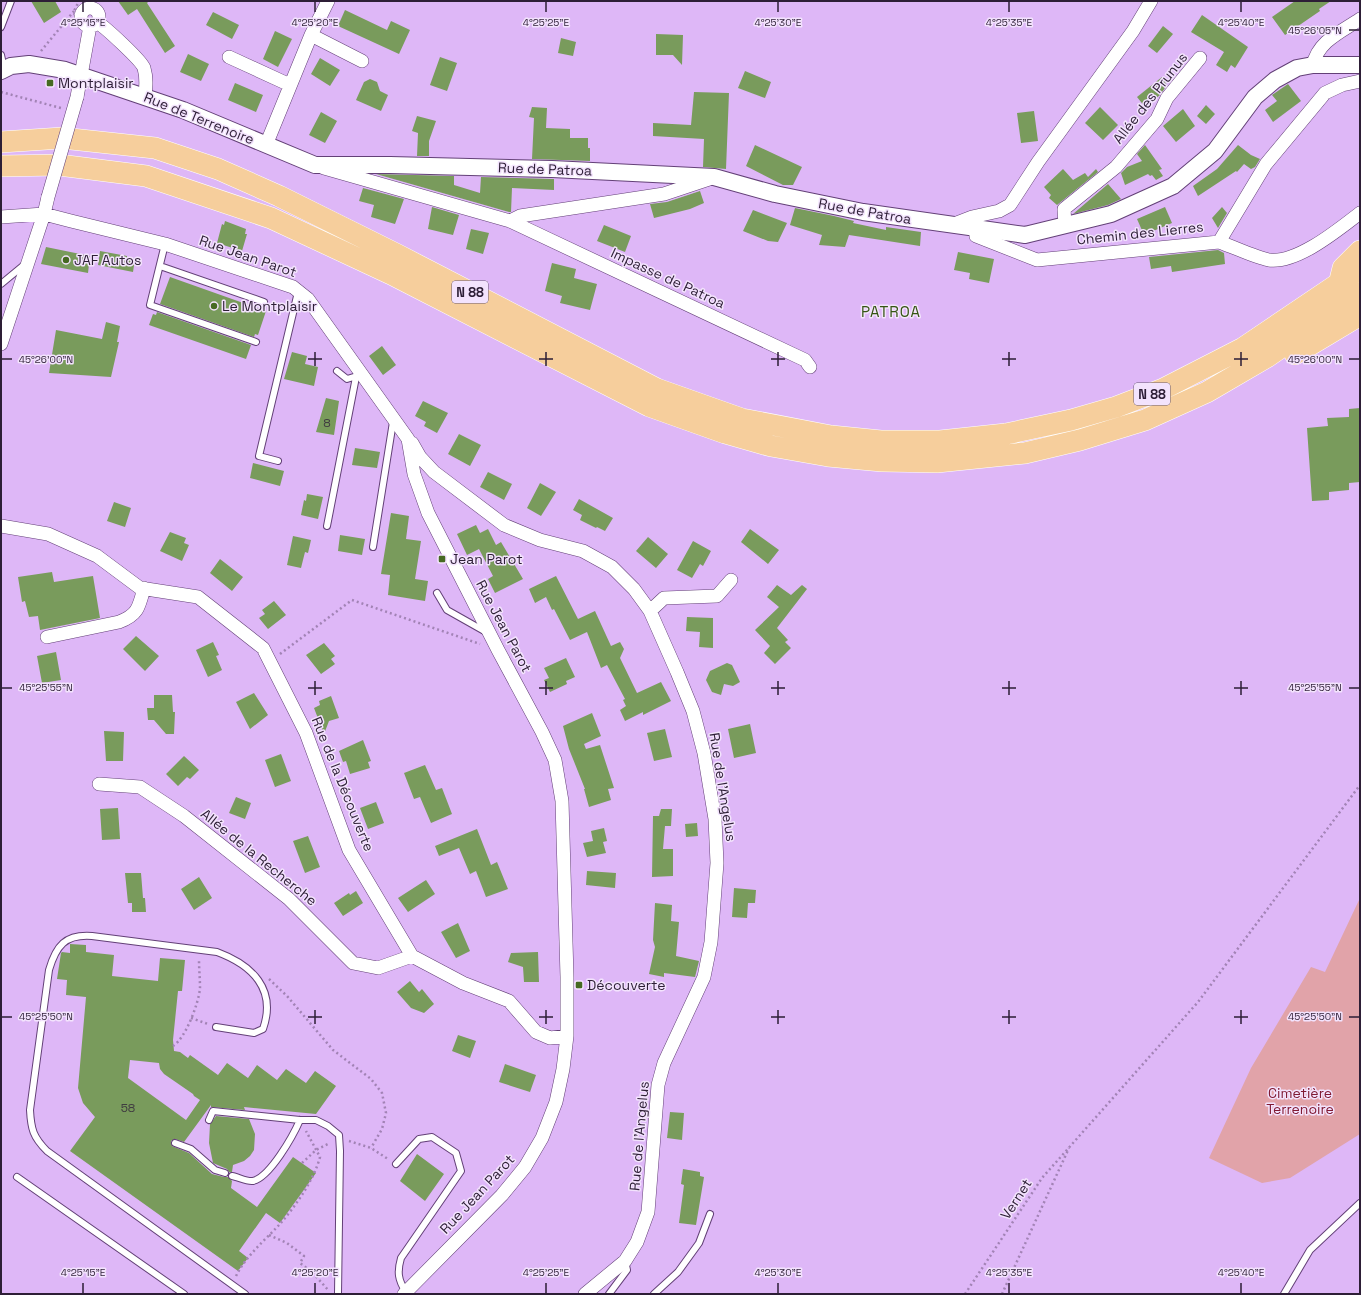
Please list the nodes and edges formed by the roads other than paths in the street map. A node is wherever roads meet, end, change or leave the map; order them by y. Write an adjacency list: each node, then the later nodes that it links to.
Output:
1 (11, 1): 7 (lane)
2 (328, 1): 8 (street)
3 (1151, 1): 28 (street)
4 (83, 5): 6 (street)
5 (1360, 19): 13 (street)
6 (94, 24): 15 (street); 18 (street)
7 (1, 27)
8 (311, 35): 11 (street); 17 (street)
9 (229, 57): 17 (street)
10 (1200, 58): 29 (street, Allée des Prunus)
11 (362, 61)
12 (2, 65): 15 (street, Rue de Terrenoire)
13 (1313, 65): 14 (street, Rue de Patroa); 29 (street, Rue de Patroa)
14 (1360, 65)
15 (82, 76): 18 (street, Rue de Terrenoire); 25 (street, bridge)
16 (1360, 81): 31 (street, Chemin des Lierres)
17 (290, 85): 20 (street)
18 (145, 96): 20 (street, Rue de Terrenoire)
19 (2, 142): 38 (highway, N 88)
20 (266, 145): 21 (street, Rue de Terrenoire)
21 (315, 165): 23 (street, Rue de Patroa); 27 (street, Impasse de Patroa)
22 (1, 166): 45 (highway, N 88)
23 (714, 177): 27 (street); 28 (street, Rue de Patroa)
24 (1360, 213): 31 (street)
25 (44, 214): 26 (street, Rue Jean Parot); 32 (street, Rue Jean Parot); 34 (street)
26 (1, 217)
27 (510, 221): 46 (street, Impasse de Patroa)
28 (954, 224): 30 (street, Rue de Patroa)
29 (1064, 225): 30 (street, Rue de Patroa)
30 (977, 228): 31 (street, Chemin des Lierres)
31 (1219, 242)
32 (165, 244): 35 (lane); 39 (street, Rue Jean Parot)
33 (1360, 251): 38 (highway)
34 (28, 261): 37 (lane); 44 (street)
35 (160, 266): 41 (lane); 43 (lane)
36 (1360, 269): 38 (highway, N 88)
37 (1, 284)
38 (1339, 284)
39 (298, 290): 48 (street, Rue Jean Parot); 51 (lane)
40 (1360, 293): 45 (highway, N 88)
41 (264, 302)
42 (1360, 316): 45 (highway)
43 (256, 342)
44 (1, 344)
45 (1267, 357)
46 (810, 367)
47 (337, 371): 48 (lane)
48 (359, 376): 49 (street, Rue Jean Parot); 53 (lane)
49 (394, 418): 50 (street, Rue Jean Parot); 54 (lane)
50 (408, 438): 58 (street, Rue de l'Angelus); 59 (street, Rue Jean Parot)
51 (278, 461)
52 (1, 526): 56 (street)
53 (327, 526)
54 (373, 547)
55 (732, 580): 58 (street)
56 (144, 588): 60 (street); 62 (street, Rue de la Découverte)
57 (437, 593): 59 (lane)
58 (650, 611): 74 (street, Rue de l'Angelus)
59 (490, 634): 64 (street, Rue Jean Parot)
60 (47, 637)
61 (99, 784): 62 (street, Allée de la Recherche)
62 (412, 956): 64 (street)
63 (216, 1027): 77 (lane)
64 (567, 1036): 75 (street, Rue Jean Parot)
65 (209, 1120): 66 (lane)
66 (300, 1120): 70 (lane); 78 (lane)
67 (175, 1143): 69 (lane)
68 (396, 1164): 75 (lane)
69 (225, 1173)
70 (232, 1176)
71 (17, 1177): 76 (lane)
72 (1360, 1202): 82 (lane)
73 (710, 1214): 81 (lane)
74 (625, 1261): 79 (street, Rue de l'Angelus); 80 (lane)
75 (405, 1293)
76 (184, 1294)
77 (245, 1294)
78 (338, 1294)
79 (585, 1294)
80 (609, 1294)
81 (654, 1294)
82 (1284, 1294)

